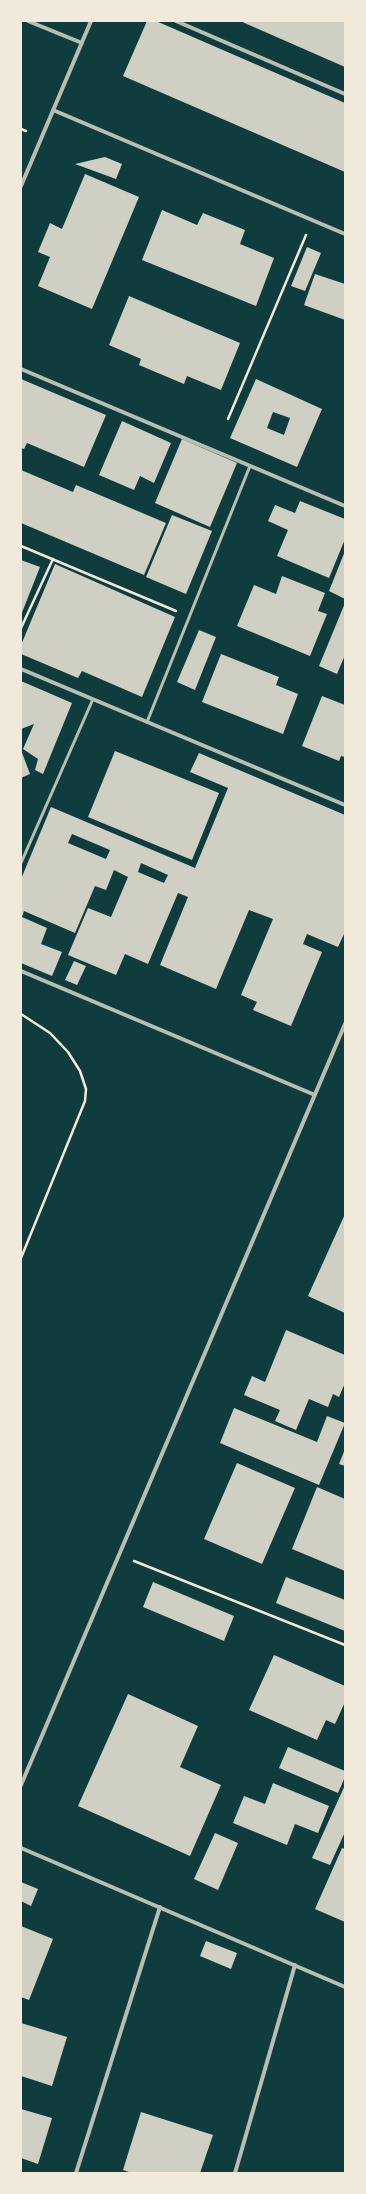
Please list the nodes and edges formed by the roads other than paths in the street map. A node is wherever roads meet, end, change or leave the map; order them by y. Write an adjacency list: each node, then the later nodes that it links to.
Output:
1 (28, 21): 4 (street)
2 (91, 21): 4 (street)
3 (176, 21): 5 (street)
4 (82, 43): 6 (street)
5 (345, 94)
6 (53, 110): 7 (street); 8 (street)
7 (21, 186)
8 (345, 234)
9 (21, 369): 10 (street)
10 (250, 466): 11 (street); 14 (lane)
11 (345, 506)
12 (21, 669): 13 (street)
13 (92, 699): 14 (street); 16 (lane)
14 (147, 722): 15 (street)
15 (345, 805)
16 (21, 864)
17 (21, 971): 19 (street)
18 (345, 1024): 19 (street)
19 (315, 1095): 20 (street)
20 (21, 1785)
21 (21, 1848): 22 (street)
22 (160, 1907): 23 (street); 25 (street)
23 (295, 1965): 24 (street); 26 (street)
24 (345, 1986)
25 (76, 2173)
26 (235, 2173)

